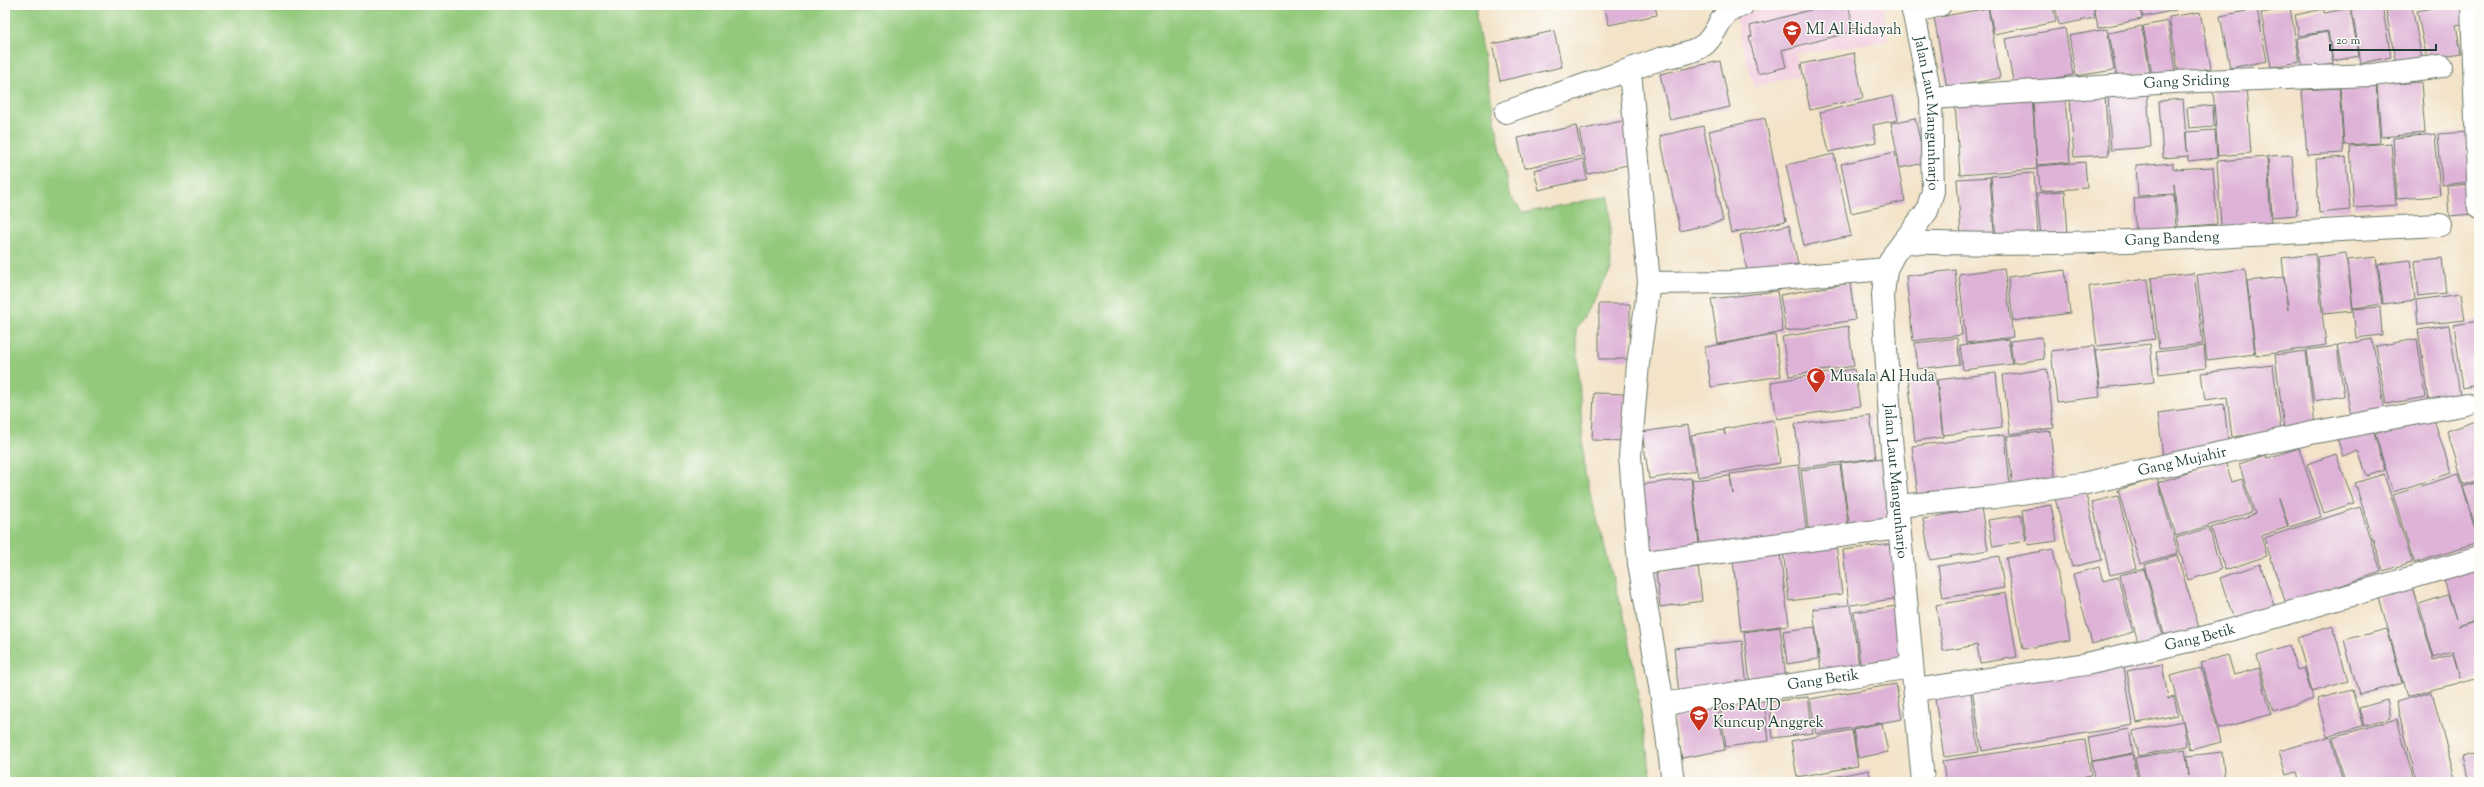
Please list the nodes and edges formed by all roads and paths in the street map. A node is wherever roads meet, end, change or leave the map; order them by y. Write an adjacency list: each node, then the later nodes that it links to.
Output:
1 (1743, 5): 6 (street)
2 (1940, 5): 4 (street)
3 (2472, 5): 9 (street)
4 (1912, 9): 7 (street, Jalan Laut Mangunharjo)
5 (2442, 66): 7 (street, Gang Sriding)
6 (1630, 71): 8 (street); 13 (street)
7 (1931, 98): 11 (street, Jalan Laut Mangunharjo)
8 (1506, 112)
9 (2479, 208)
10 (2440, 225): 11 (street, Gang Bandeng)
11 (1903, 242): 12 (street, Jalan Laut Mangunharjo)
12 (1886, 269): 13 (street); 15 (street, Jalan Laut Mangunharjo)
13 (1649, 283): 18 (street)
14 (2466, 404): 15 (street, Gang Mujahir)
15 (1897, 506): 16 (street, Jalan Laut Mangunharjo)
16 (1899, 528): 18 (street); 19 (street, Jalan Laut Mangunharjo)
17 (2479, 558): 20 (street, Gang Betik)
18 (1639, 563): 21 (street)
19 (1912, 667): 20 (street, Jalan Laut Mangunharjo); 21 (street, Gang Betik)
20 (1914, 690): 23 (street, Jalan Laut Mangunharjo)
21 (1663, 704): 22 (street)
22 (1673, 782)
23 (1923, 782)

